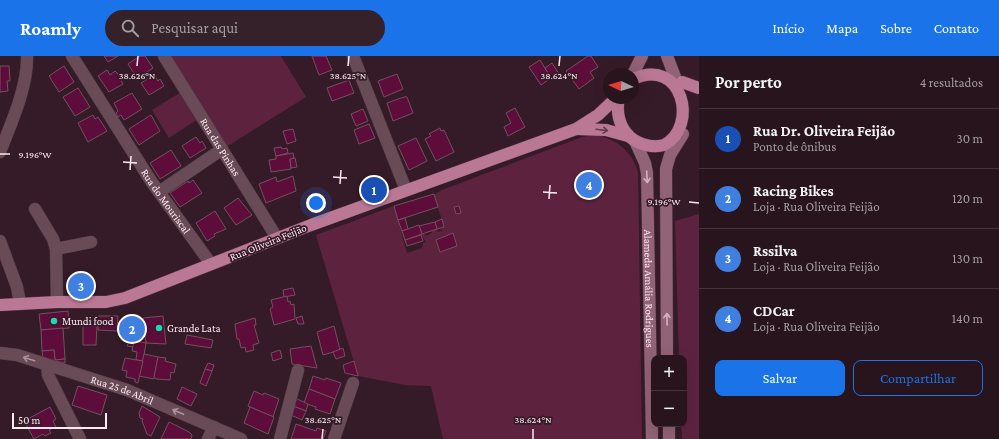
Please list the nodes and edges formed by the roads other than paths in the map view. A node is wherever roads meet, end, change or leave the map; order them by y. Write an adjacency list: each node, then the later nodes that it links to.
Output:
1 (27, 56): 17 (street)
2 (72, 56): 19 (street, Rua do Mouriscal)
3 (164, 56): 16 (street, Rua das Pinhas)
4 (353, 56): 18 (street)
5 (642, 56): 7 (street)
6 (667, 56): 9 (street)
7 (636, 68)
8 (639, 75): 9 (main road)
9 (678, 80): 10 (main road); 13 (main road)
10 (699, 88)
11 (611, 104): 14 (main road, Rua Oliveira Feijão)
12 (618, 104): 15 (main road)
13 (689, 126): 15 (main road, Rua Oliveira Feijão); 30 (street, Alameda Amália Rodrigues, one-way to 13)
14 (576, 129): 15 (main road, Rua Oliveira Feijão, one-way to 15); 18 (main road, Rua Oliveira Feijão)
15 (632, 138): 41 (street, Alameda Amália Rodrigues, one-way to 41)
16 (221, 150): 19 (street); 21 (street, Rua das Pinhas)
17 (0, 152)
18 (406, 190): 21 (main road, Rua Oliveira Feijão)
19 (159, 192): 25 (street, Rua do Mouriscal)
20 (35, 209): 24 (street)
21 (276, 238): 25 (main road, Rua Oliveira Feijão)
22 (0, 241): 27 (street)
23 (91, 242): 24 (street)
24 (56, 249): 26 (street)
25 (211, 264): 26 (main road, Rua Oliveira Feijão)
26 (57, 302): 27 (main road, Rua Oliveira Feijão)
27 (20, 303): 28 (main road, Rua Oliveira Feijão)
28 (0, 305)
29 (0, 353): 31 (street, Rua 25 de Abril, one-way to 29)
30 (667, 355)
31 (47, 365): 34 (street, Rua 25 de Abril, one-way to 31); 36 (street)
32 (298, 370): 39 (street)
33 (354, 383): 40 (street)
34 (214, 427): 37 (street); 38 (street, Rua 25 de Abril)
35 (668, 427): 42 (street)
36 (80, 439)
37 (208, 439)
38 (241, 439)
39 (280, 439)
40 (334, 439)
41 (652, 439)
42 (669, 439)

